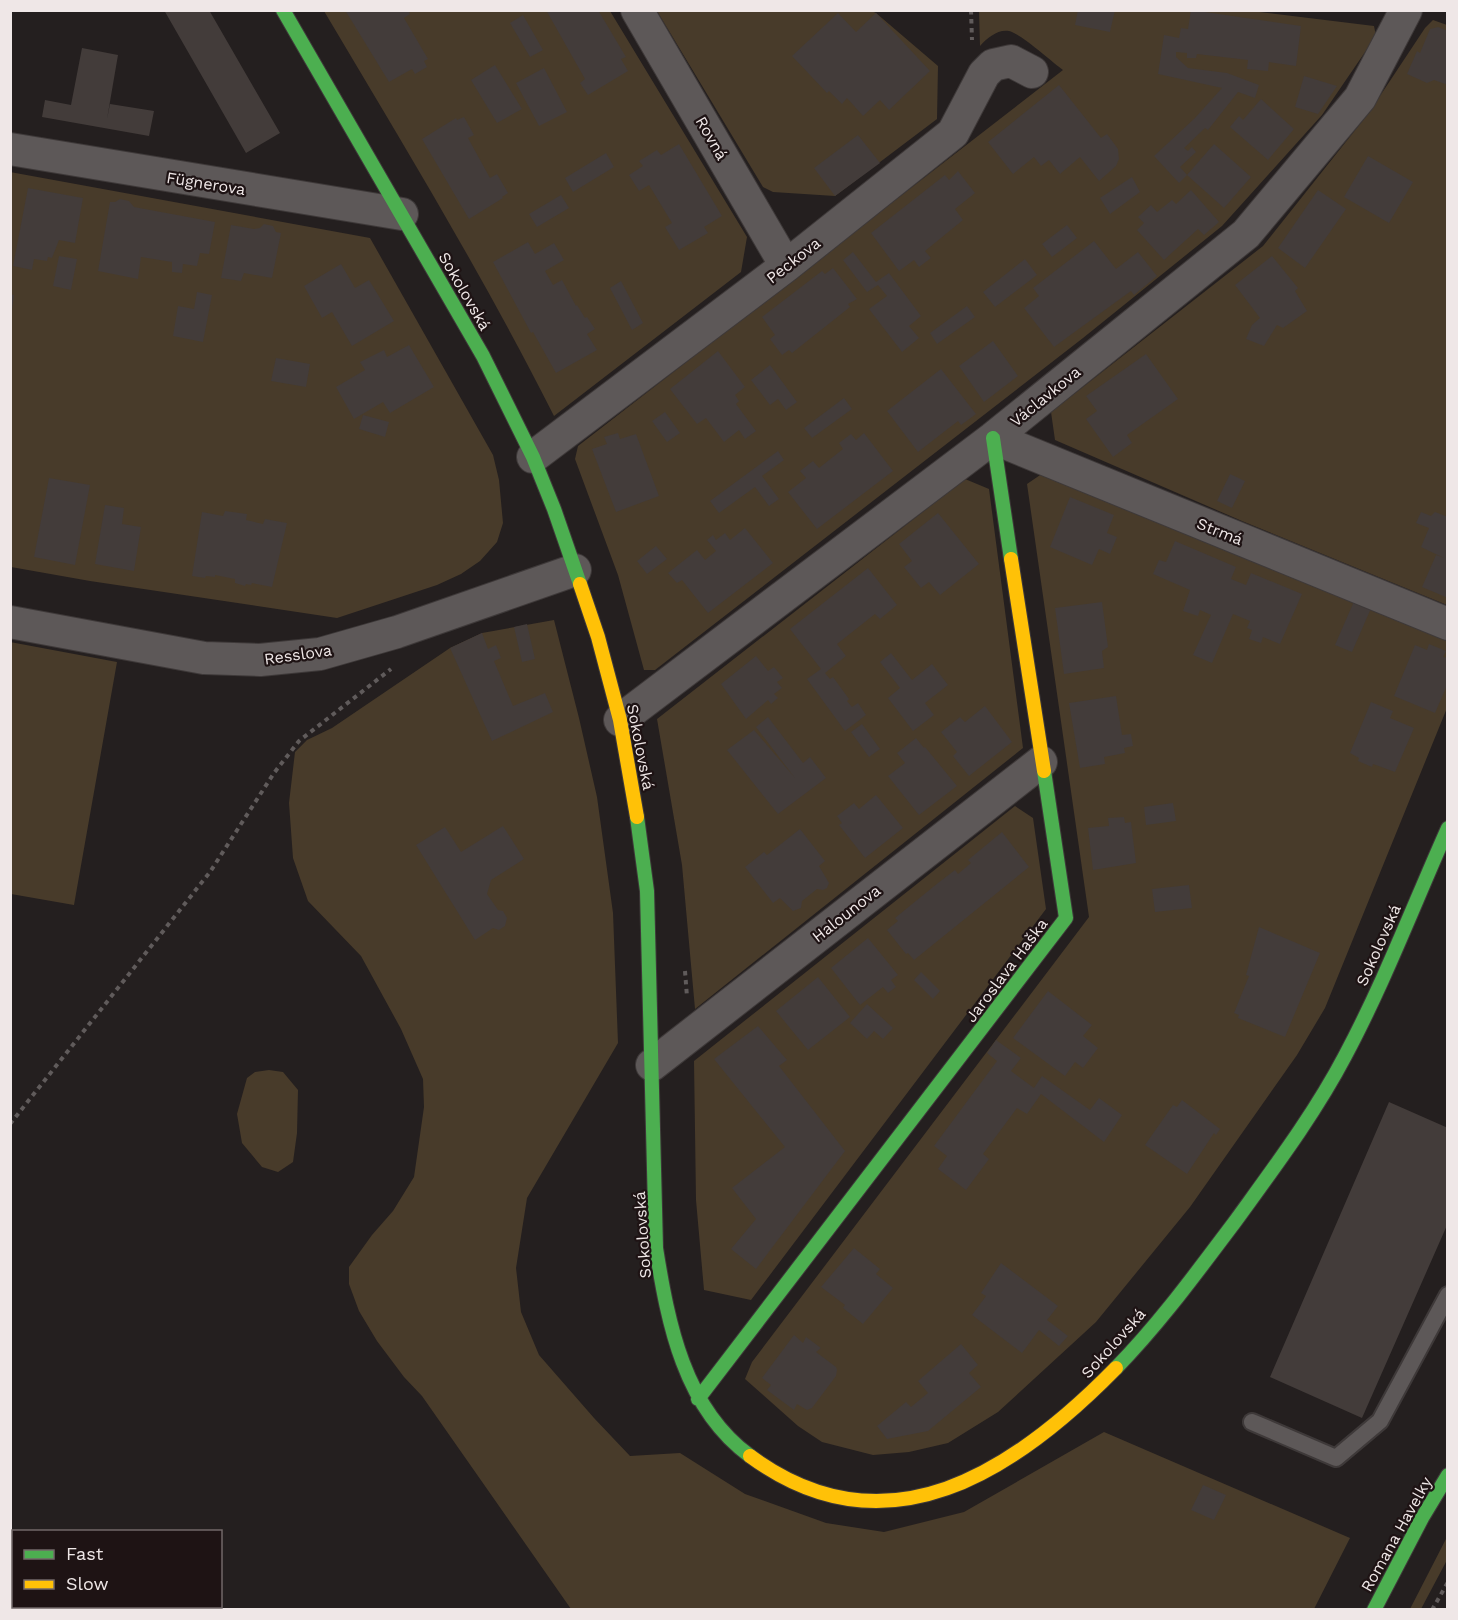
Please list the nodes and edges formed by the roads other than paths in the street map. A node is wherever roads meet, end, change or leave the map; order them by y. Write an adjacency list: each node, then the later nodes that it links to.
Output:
1 (283, 10): 6 (street, Sokolovská)
2 (637, 10): 7 (street, Rovná)
3 (1406, 10): 8 (street, Václavkova)
4 (1032, 72): 7 (street, Peckova)
5 (10, 149): 6 (street, Fügnerova)
6 (402, 214): 9 (street, Sokolovská)
7 (786, 266): 9 (street, Peckova)
8 (993, 438): 12 (street, Strmá); 13 (street, Václavkova); 14 (street, Jaroslava Haška)
9 (533, 457): 10 (street, Sokolovská)
10 (576, 570): 11 (street, Resslova); 13 (street, Sokolovská)
11 (10, 622)
12 (1448, 624)
13 (620, 720): 16 (street, Sokolovská)
14 (1041, 762): 16 (street, Halounova); 18 (street, Jaroslava Haška)
15 (1448, 828): 18 (street, Sokolovská)
16 (652, 1065): 18 (street, Sokolovská)
17 (1448, 1295): 19 (lane)
18 (698, 1399)
19 (1252, 1422)
20 (1448, 1475): 21 (street, Romana Havelky)
21 (1374, 1610)

